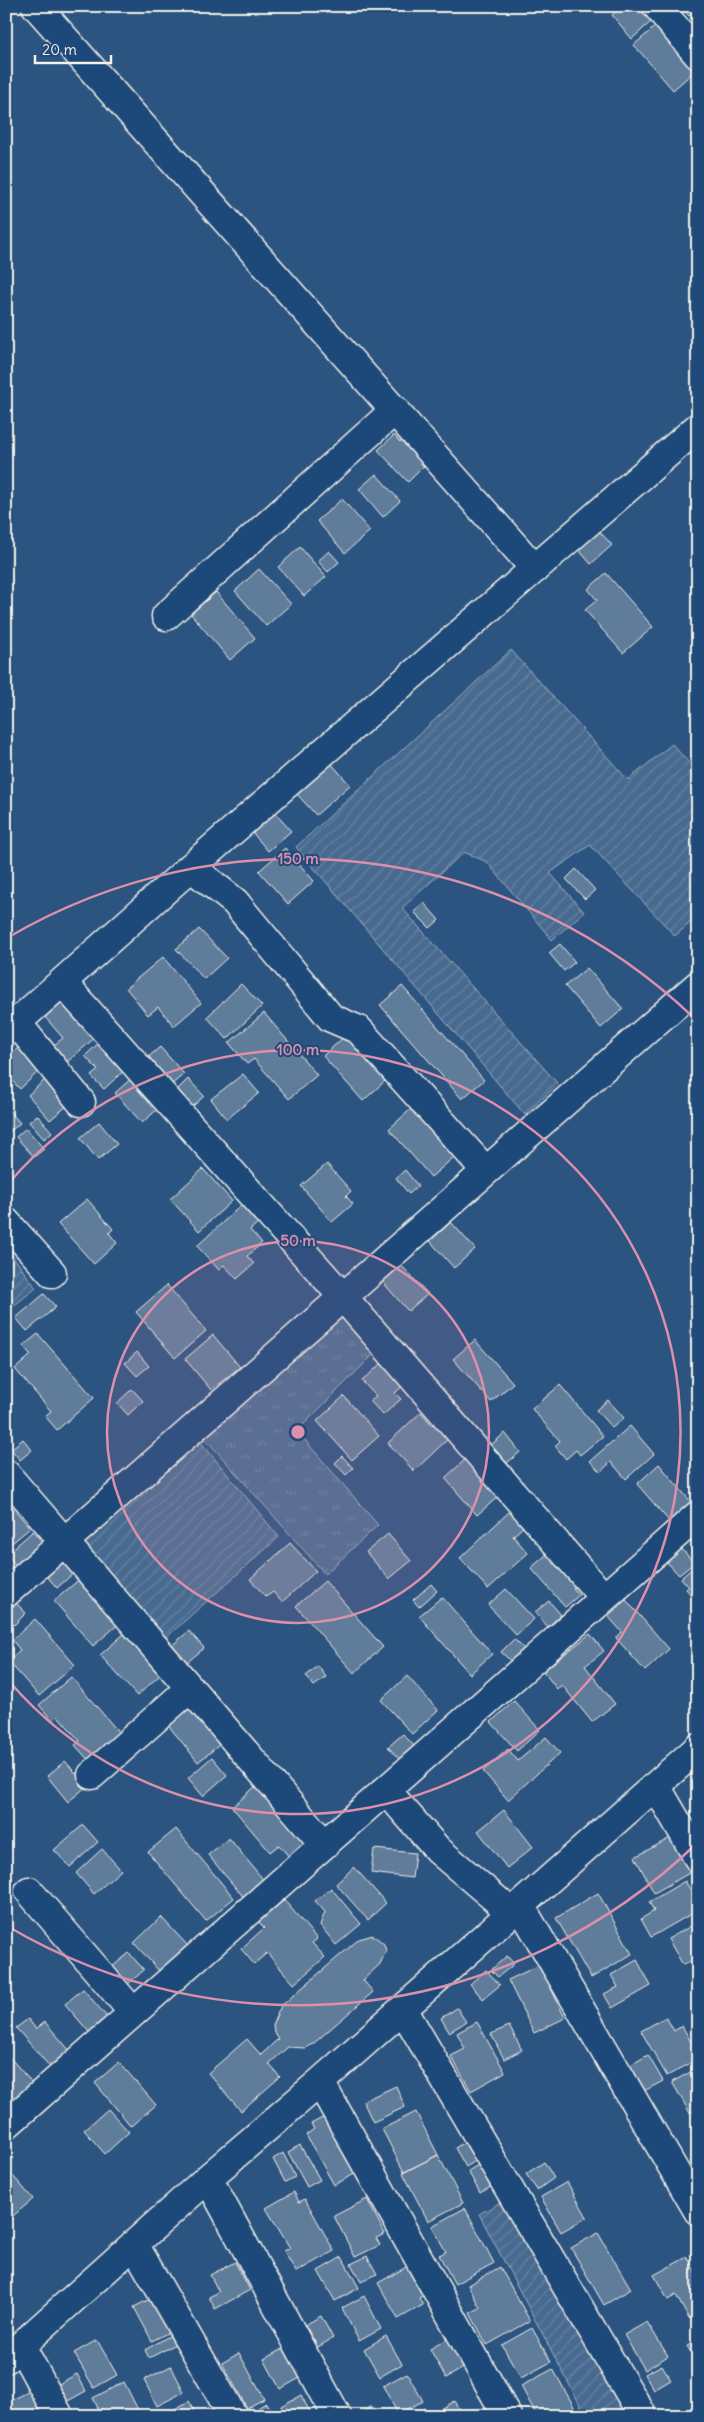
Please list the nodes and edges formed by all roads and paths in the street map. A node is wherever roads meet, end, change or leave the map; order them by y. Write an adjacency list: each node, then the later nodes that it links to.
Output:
1 (36, 6): 4 (street)
2 (657, 6): 3 (street)
3 (698, 55)
4 (395, 410): 6 (street); 7 (street)
5 (698, 427): 6 (street)
6 (535, 568): 8 (street)
7 (166, 616)
8 (191, 867): 9 (street); 13 (street)
9 (62, 982): 11 (street); 16 (street)
10 (698, 985): 13 (street)
11 (11, 1027): 12 (street)
12 (81, 1102)
13 (486, 1171): 16 (street)
14 (6, 1222): 15 (street)
15 (52, 1273)
16 (343, 1297): 19 (street); 21 (street)
17 (6, 1474): 19 (street)
18 (698, 1514): 21 (street)
19 (64, 1543): 20 (street); 22 (street)
20 (6, 1594)
21 (604, 1598): 26 (street)
22 (189, 1688): 24 (street); 27 (street)
23 (698, 1748): 25 (street)
24 (92, 1775)
25 (656, 1786): 28 (street); 30 (street)
26 (386, 1790): 27 (street); 30 (street)
27 (324, 1844): 32 (street)
28 (698, 1858)
29 (29, 1891): 32 (street)
30 (516, 1909): 31 (street); 36 (street)
31 (403, 2009): 33 (street); 43 (street)
32 (133, 2012): 34 (street)
33 (320, 2082): 35 (street); 42 (street)
34 (6, 2124)
35 (208, 2178): 37 (street); 41 (street)
36 (698, 2211)
37 (134, 2244): 38 (street); 40 (street)
38 (14, 2352): 39 (street)
39 (59, 2416)
40 (233, 2416)
41 (337, 2416)
42 (507, 2416)
43 (642, 2416)

